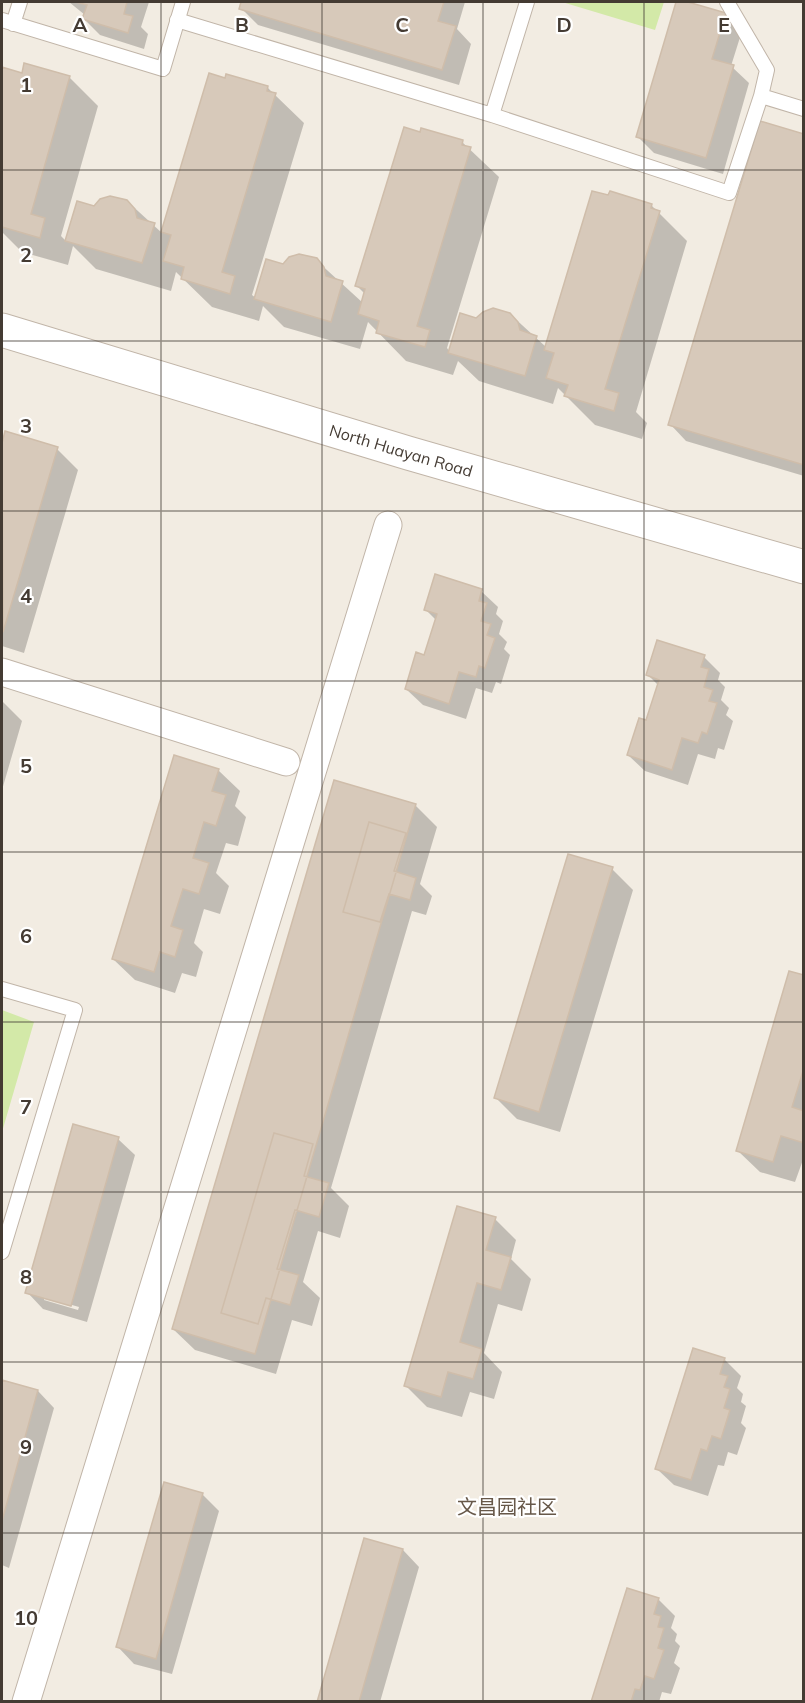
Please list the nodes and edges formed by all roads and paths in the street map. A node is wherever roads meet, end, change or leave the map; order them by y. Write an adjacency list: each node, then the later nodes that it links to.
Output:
1 (20, 2): 6 (lane)
2 (183, 2): 5 (lane)
3 (527, 2): 9 (lane)
4 (727, 2): 7 (lane)
5 (177, 20): 6 (lane); 9 (lane)
6 (7, 22)
7 (761, 96): 8 (lane); 9 (lane)
8 (804, 109)
9 (492, 116)
10 (3, 334): 12 (street, North Huayan Road)
11 (388, 525): 17 (street)
12 (804, 567)
13 (2, 672): 14 (street)
14 (286, 762)
15 (2, 989): 16 (lane)
16 (2, 1252)
17 (26, 1701)

